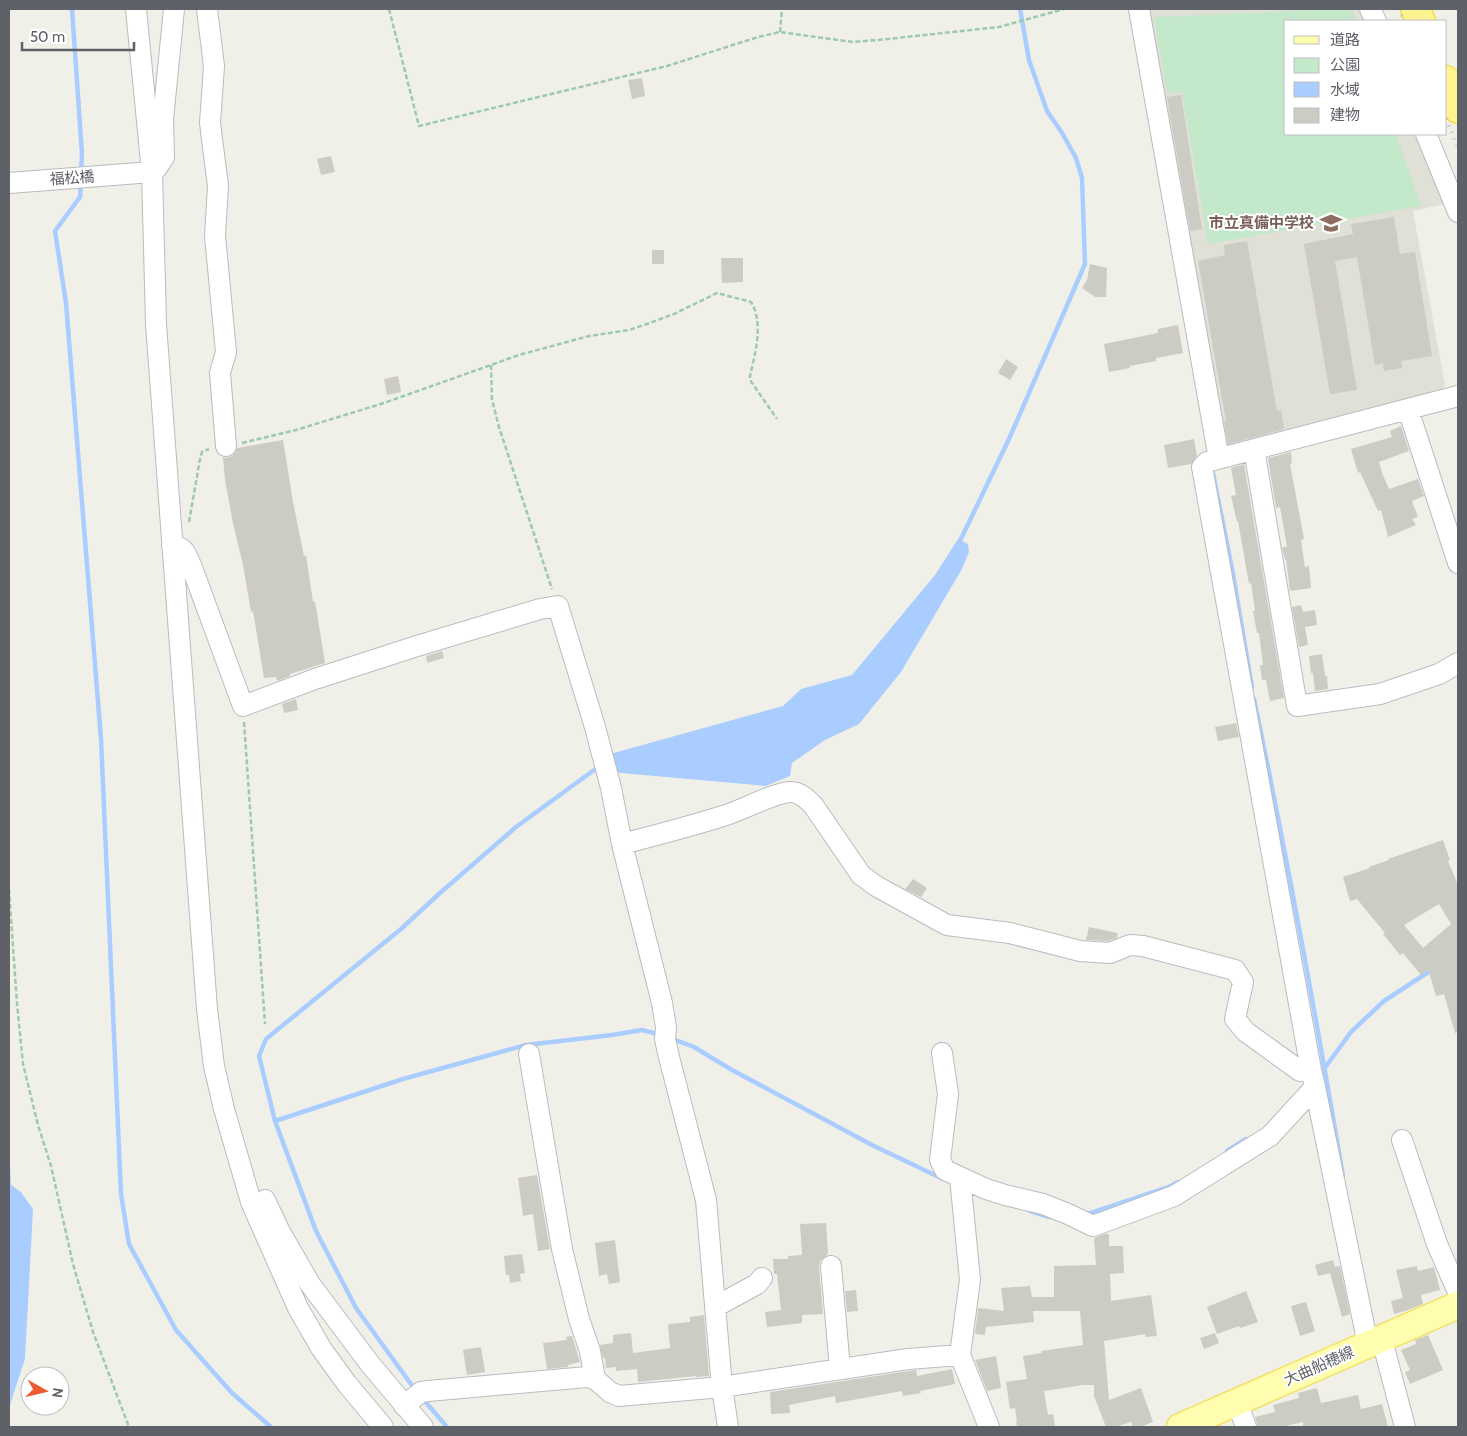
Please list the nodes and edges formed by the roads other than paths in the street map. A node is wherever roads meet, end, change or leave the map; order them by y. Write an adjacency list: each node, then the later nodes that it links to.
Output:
1 (136, 9): 8 (street)
2 (174, 9): 8 (street)
3 (207, 9): 13 (street)
4 (1139, 9): 15 (street)
5 (1447, 82): 6 (highway)
6 (1458, 109)
7 (1426, 135): 10 (street)
8 (144, 172): 9 (street, 福松橋); 16 (street)
9 (9, 183)
10 (1458, 212)
11 (1458, 396): 12 (street)
12 (1408, 409): 14 (street); 17 (street)
13 (226, 446)
14 (1255, 454): 15 (street); 18 (street)
15 (1215, 460): 22 (street)
16 (175, 546): 19 (street); 24 (street)
17 (1458, 563)
18 (1458, 663)
19 (622, 844): 22 (street); 30 (street)
20 (942, 1053): 25 (street)
21 (529, 1054): 34 (street)
22 (1313, 1079): 25 (street); 31 (street)
23 (1402, 1140): 28 (street)
24 (240, 1164): 36 (street); 39 (street)
25 (960, 1177): 32 (street)
26 (831, 1266): 33 (street)
27 (762, 1278): 30 (street)
28 (1458, 1292)
29 (1458, 1305): 31 (main road, 大曲船穂線)
30 (715, 1307): 35 (street)
31 (1375, 1342): 37 (main road, 大曲船穂線); 38 (street)
32 (960, 1355): 33 (street); 42 (street)
33 (840, 1369): 35 (street)
34 (595, 1379): 35 (street); 36 (street)
35 (722, 1387): 41 (street)
36 (413, 1399): 40 (street)
37 (1237, 1402): 43 (main road, 大曲船穂線); 44 (street)
38 (1396, 1416)
39 (383, 1427)
40 (422, 1427)
41 (728, 1427)
42 (988, 1427)
43 (1180, 1427)
44 (1246, 1427)

